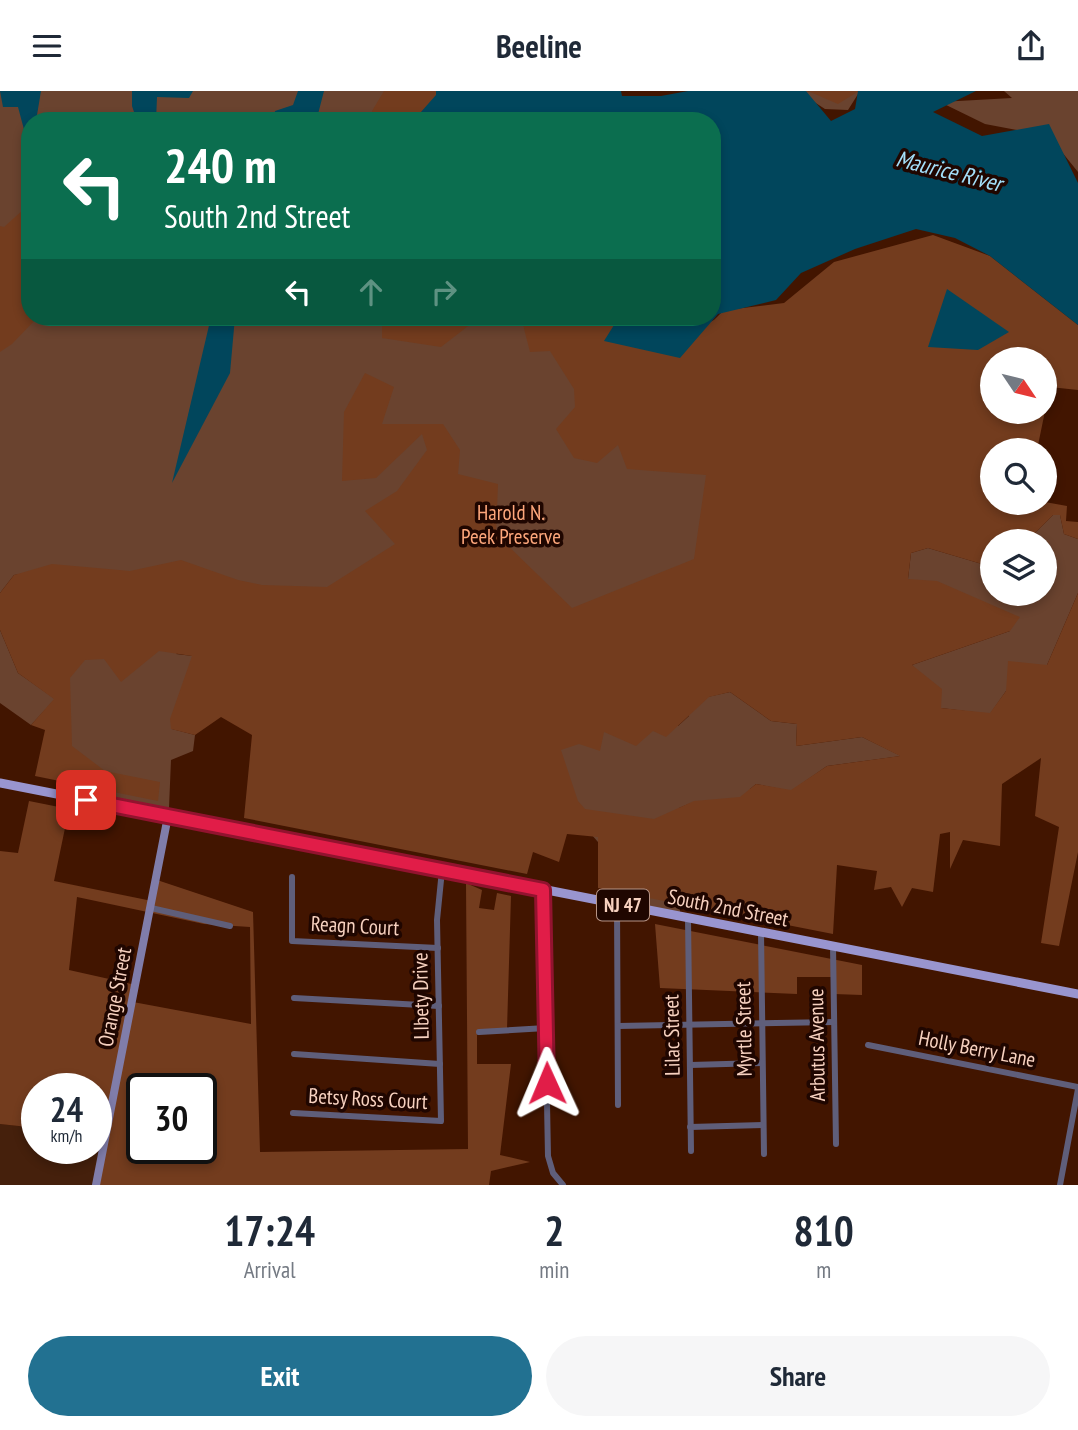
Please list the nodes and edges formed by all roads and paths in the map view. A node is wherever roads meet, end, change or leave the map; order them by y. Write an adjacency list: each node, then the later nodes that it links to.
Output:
1 (0, 783): 2 (main road, South 2nd Street / NJ 47)
2 (168, 816): 3 (main road, South 2nd Street / NJ 47); 7 (main road, Orange Street)
3 (442, 870): 5 (main road, South 2nd Street / NJ 47); 12 (street, LIbety Drive)
4 (292, 877): 12 (street, Reagn Court)
5 (543, 890): 6 (main road, South 2nd Street / NJ 47); 20 (street)
6 (617, 904): 8 (main road, South 2nd Street / NJ 47); 18 (street)
7 (151, 908): 9 (street); 37 (main road, Orange Street)
8 (688, 918): 10 (main road, South 2nd Street / NJ 47); 19 (street, Lilac Street)
9 (230, 926)
10 (761, 932): 11 (main road, South 2nd Street / NJ 47); 17 (street, Myrtle Street)
11 (833, 946): 13 (main road, South 2nd Street / NJ 47); 16 (street, Arbutus Avenue)
12 (438, 947): 15 (street, LIbety Drive)
13 (1078, 994)
14 (294, 999): 15 (street)
15 (439, 1006): 25 (street, LIbety Drive)
16 (834, 1022): 17 (street); 33 (street, Arbutus Avenue)
17 (762, 1024): 19 (street); 24 (street, Myrtle Street)
18 (618, 1026): 19 (street); 28 (street)
19 (689, 1026): 26 (street, Lilac Street)
20 (546, 1028): 21 (street); 38 (street)
21 (479, 1032)
22 (868, 1045): 27 (street, Holly Berry Lane)
23 (294, 1054): 25 (street)
24 (762, 1063): 26 (street); 31 (street, Myrtle Street)
25 (440, 1064): 30 (street, LIbety Drive)
26 (690, 1065): 32 (street, Lilac Street)
27 (1078, 1088): 36 (street)
28 (618, 1105)
29 (293, 1112): 30 (street, Betsy Ross Court)
30 (441, 1121)
31 (763, 1125): 32 (street); 35 (street, Myrtle Street)
32 (690, 1126): 34 (street, Lilac Street)
33 (836, 1144)
34 (691, 1150)
35 (764, 1154)
36 (1060, 1184): 39 (street)
37 (96, 1185)
38 (563, 1185)
39 (1070, 1185)

